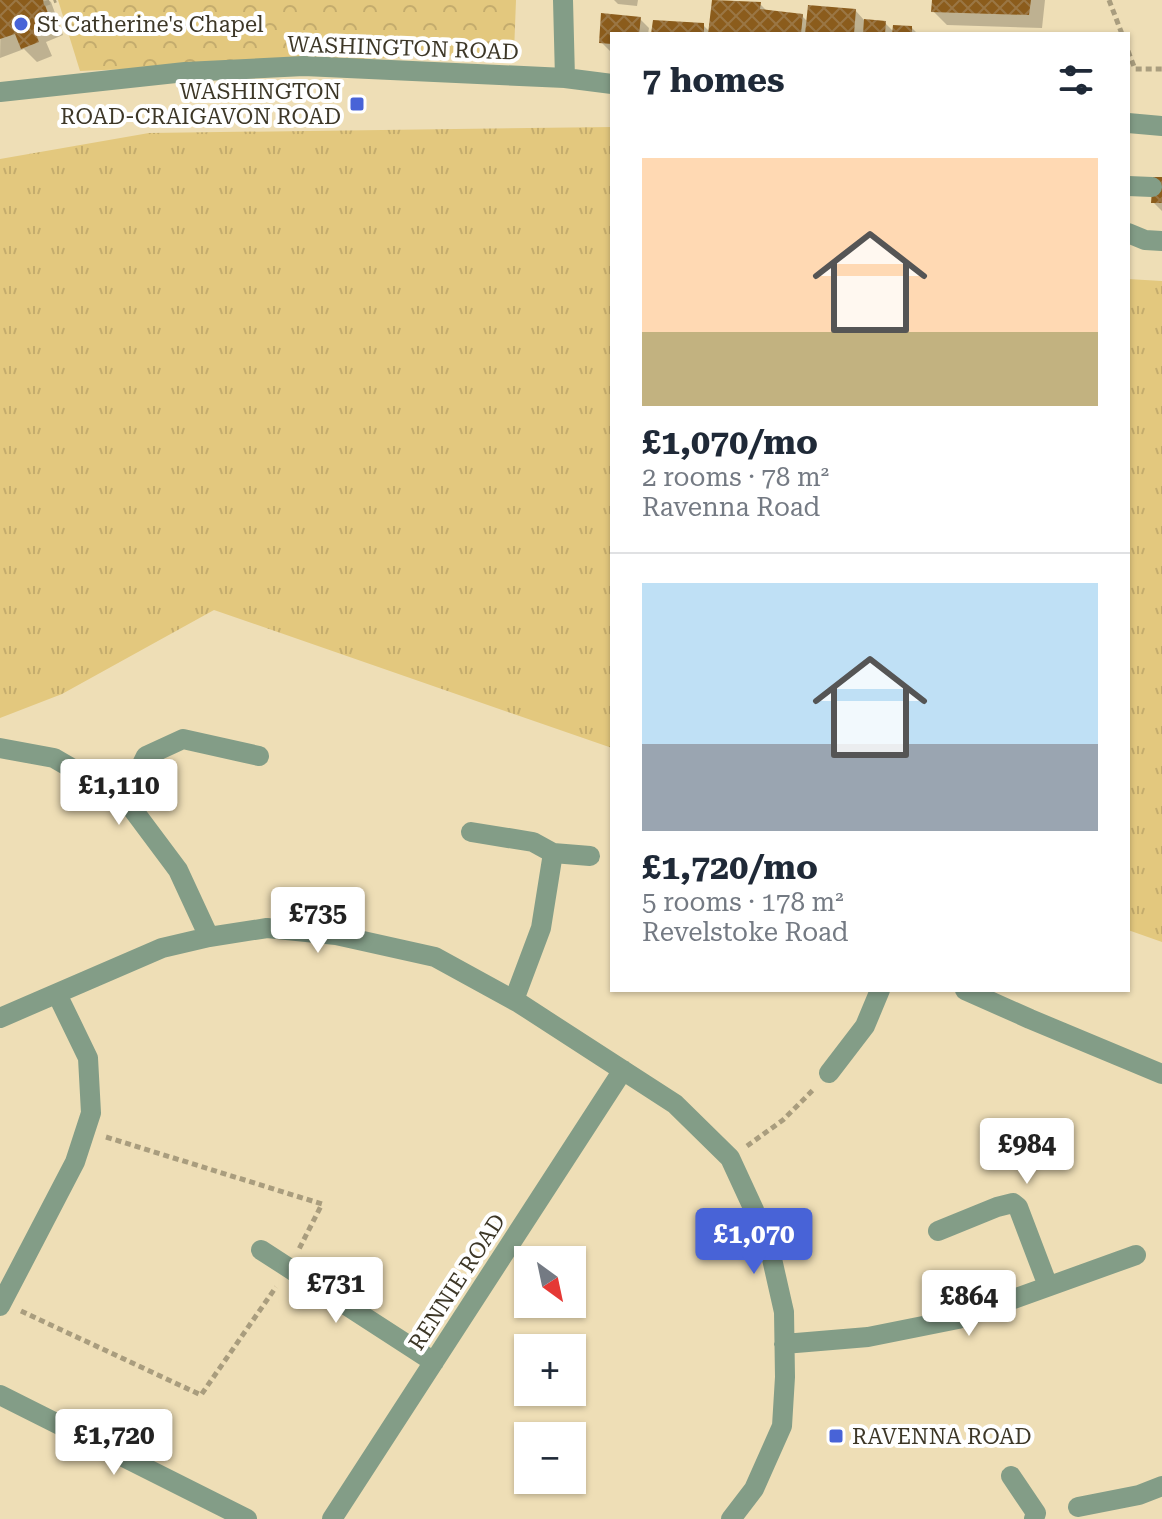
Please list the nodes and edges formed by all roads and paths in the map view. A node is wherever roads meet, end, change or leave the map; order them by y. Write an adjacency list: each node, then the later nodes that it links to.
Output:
1 (56, 0): 4 (path)
2 (563, 0): 8 (street)
3 (1109, 0): 5 (path)
4 (44, 4)
5 (1121, 32)
6 (1130, 56): 7 (path)
7 (1162, 69)
8 (565, 78): 9 (street, WASHINGTON ROAD); 10 (street, WASHINGTON ROAD)
9 (610, 84)
10 (0, 92)
11 (1130, 123): 12 (street)
12 (1162, 126)
13 (1130, 186): 14 (street)
14 (1152, 187)
15 (1130, 234): 16 (street)
16 (1162, 241)
17 (0, 748): 19 (street)
18 (259, 756): 19 (street)
19 (125, 799): 23 (street)
20 (471, 832): 21 (street)
21 (553, 853): 22 (street); 27 (street)
22 (590, 856)
23 (209, 937): 26 (street); 27 (street)
24 (879, 992): 30 (street)
25 (969, 992): 31 (street)
26 (57, 994): 28 (street); 32 (street)
27 (514, 1000): 29 (street)
28 (0, 1018)
29 (623, 1070): 33 (street); 41 (street, RENNIE ROAD)
30 (829, 1073): 33 (path)
31 (1162, 1074)
32 (86, 1130): 37 (path); 39 (street)
33 (730, 1158): 40 (street)
34 (938, 1231): 38 (street)
35 (261, 1250): 37 (street)
36 (1136, 1255): 38 (street)
37 (289, 1268): 39 (path); 41 (street)
38 (1048, 1286): 40 (street)
39 (1, 1304)
40 (784, 1344): 48 (street)
41 (434, 1362): 47 (street, RENNIE ROAD)
42 (0, 1395): 46 (street)
43 (1011, 1476): 49 (street)
44 (1162, 1486): 45 (street)
45 (1078, 1507)
46 (247, 1519)
47 (332, 1519)
48 (731, 1519)
49 (1034, 1519)

